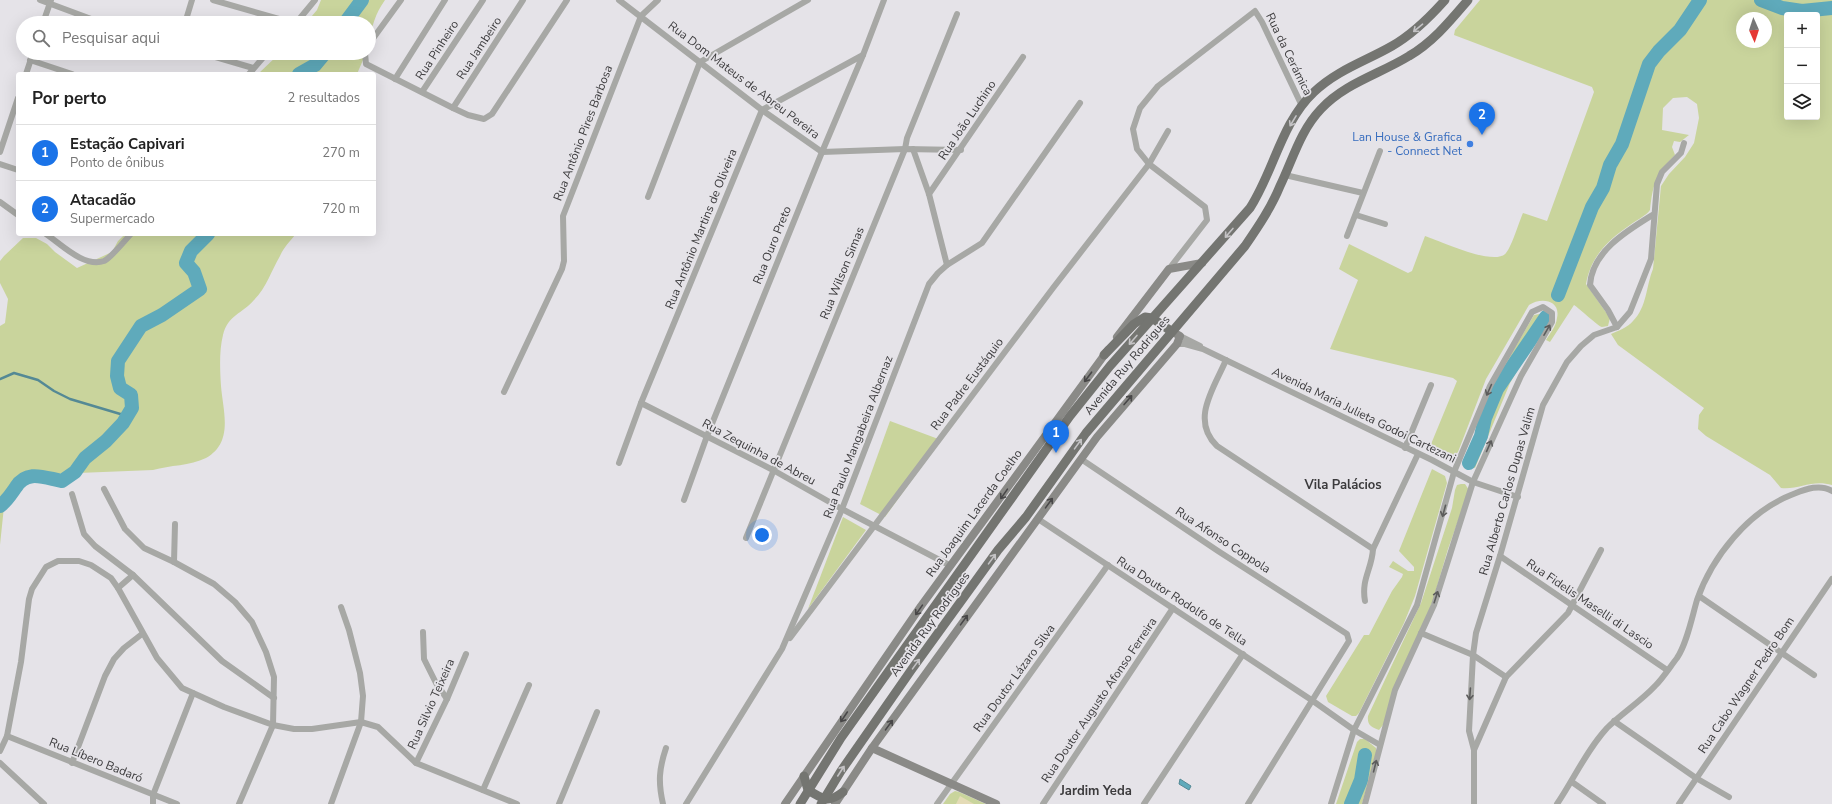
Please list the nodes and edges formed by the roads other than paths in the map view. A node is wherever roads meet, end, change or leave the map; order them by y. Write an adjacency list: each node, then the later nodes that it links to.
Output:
1 (40, 0): 16 (street)
2 (192, 0): 20 (street)
3 (213, 0): 21 (street)
4 (315, 0): 22 (street)
5 (401, 0): 24 (street)
6 (445, 0): 36 (street)
7 (483, 0): 37 (street, Rua Pinheiro)
8 (523, 0): 40 (street, Rua Jambeiro)
9 (567, 0): 40 (street)
10 (619, 0): 23 (street, Rua Dom Mateus de Abreu Pereira)
11 (658, 0): 23 (street, Rua Antônio Pires Barbosa)
12 (808, 0): 31 (street)
13 (884, 0): 25 (street, Rua Ouro Preto)
14 (1444, 0): 39 (main road, Avenida Ruy Rodrigues, one-way to 39)
15 (1468, 0): 54 (main road, Avenida Ruy Rodrigues)
16 (51, 2): 18 (street); 19 (street)
17 (956, 14): 45 (street, Rua Wilson Simas)
18 (46, 16)
19 (85, 16)
20 (188, 16)
21 (269, 16)
22 (300, 16)
23 (641, 16): 31 (street, Rua Dom Mateus de Abreu Pereira); 78 (street, Rua Antônio Pires Barbosa)
24 (376, 34)
25 (863, 56): 41 (street); 50 (street, Rua Ouro Preto)
26 (1023, 57): 47 (street, Rua João Luchino)
27 (30, 60): 33 (street); 34 (street)
28 (226, 60): 32 (street)
29 (261, 60): 32 (street)
30 (366, 60): 36 (street)
31 (700, 62): 41 (street, Rua Dom Mateus de Abreu Pereira); 57 (street)
32 (253, 68): 35 (street)
33 (27, 72)
34 (66, 72)
35 (250, 72)
36 (395, 79): 37 (street)
37 (422, 92): 40 (street)
38 (1080, 103): 67 (street, Rua Paulo Mangabeira Albernaz)
39 (1302, 106): 52 (street, Rua da Cerámica); 66 (main road, Avenida Ruy Rodrigues, one-way to 66)
40 (453, 108)
41 (762, 110): 50 (street, Rua Dom Mateus de Abreu Pereira); 79 (street, Rua Antônio Martins de Oliveira)
42 (15, 116): 49 (street)
43 (1168, 131): 52 (street, Rua Padre Eustáquio)
44 (1684, 143): 61 (street, Rua Alberto Carlos Dupas Valim)
45 (905, 149): 46 (street, Rua Dom Mateus de Abreu Pereira); 50 (street, Rua Dom Mateus de Abreu Pereira); 85 (street, Rua Wilson Simas)
46 (913, 149): 47 (street, Rua Dom Mateus de Abreu Pereira); 55 (street)
47 (961, 150): 55 (street, Rua João Luchino)
48 (1380, 151): 56 (street)
49 (0, 152)
50 (822, 152): 80 (street, Rua Ouro Preto)
51 (0, 164): 53 (street)
52 (1149, 164): 68 (street); 96 (street, Rua Padre Eustáquio)
53 (16, 169)
54 (1285, 175): 56 (street); 71 (main road, Avenida Ruy Rodrigues)
55 (929, 194): 67 (street)
56 (1363, 194): 60 (street)
57 (648, 197)
58 (0, 202): 59 (street)
59 (16, 214)
60 (1356, 214): 62 (street); 65 (street)
61 (1654, 214): 70 (street, Rua Alberto Carlos Dupas Valim); 70 (street)
62 (1385, 224)
63 (49, 236): 64 (street)
64 (129, 236)
65 (1347, 236)
66 (1202, 263): 68 (street); 69 (main road, Avenida Ruy Rodrigues)
67 (947, 265): 93 (street, Rua Paulo Mangabeira Albernaz)
68 (1169, 269): 75 (street, Rua Joaquim Lacerda Coelho)
69 (1152, 318): 71 (main road); 75 (main road); 147 (main road, Avenida Ruy Rodrigues, one-way to 147)
70 (1617, 327): 91 (street, Rua Alberto Carlos Dupas Valim)
71 (1172, 331): 72 (street, Avenida Maria Julieta Godoi Cartezani); 151 (main road, Avenida Ruy Rodrigues, one-way to 71)
72 (1180, 336): 73 (street); 74 (street, Avenida Maria Julieta Godoi Cartezani)
73 (1177, 344): 74 (street, Avenida Maria Julieta Godoi Cartezani); 83 (street, one-way to 73)
74 (1203, 349): 76 (street, Avenida Maria Julieta Godoi Cartezani)
75 (1104, 355): 103 (street, Rua Joaquim Lacerda Coelho, one-way to 103)
76 (1226, 360): 81 (street, Avenida Maria Julieta Godoi Cartezani); 98 (street)
77 (1432, 385): 81 (street)
78 (504, 392)
79 (641, 403): 80 (street, Rua Zequinha de Abreu); 84 (street, Rua Antônio Martins de Oliveira)
80 (707, 436): 85 (street, Rua Zequinha de Abreu); 92 (street, Rua Ouro Preto)
81 (1405, 448): 82 (street, Avenida Maria Julieta Godoi Cartezani)
82 (1418, 454): 86 (street, Avenida Maria Julieta Godoi Cartezani); 98 (street)
83 (1081, 459): 94 (street, one-way to 83); 127 (street, Rua Afonso Coppola)
84 (619, 463)
85 (773, 470): 93 (street, Rua Zequinha de Abreu); 97 (street, Rua Wilson Simas)
86 (1454, 472): 87 (street, Avenida Maria Julieta Godoi Cartezani); 87 (street, one-way to 86); 132 (street, one-way to 132)
87 (1473, 482): 91 (street, Avenida Maria Julieta Godoi Cartezani); 113 (street, one-way to 87)
88 (104, 489): 101 (street)
89 (1832, 492): 107 (street)
90 (72, 494): 104 (street)
91 (1518, 497): 100 (street, Rua Alberto Carlos Dupas Valim)
92 (684, 500)
93 (842, 509): 96 (street, Rua Zequinha de Abreu); 115 (street, Rua Paulo Mangabeira Albernaz)
94 (1038, 519): 102 (street, Rua Doutor Rodolfo de Tella); 136 (street, one-way to 94)
95 (175, 524): 101 (street)
96 (874, 526): 103 (street, Rua Zequinha de Abreu); 115 (street, Rua Padre Eustáquio)
97 (746, 538)
98 (1373, 549): 108 (street)
99 (1601, 550): 109 (street)
100 (1500, 556): 109 (street, Rua Fidelis Maselli di Lascio); 119 (street, Rua Alberto Carlos Dupas Valim)
101 (174, 562): 125 (street)
102 (1108, 565): 111 (street, Rua Doutor Rodolfo de Tella); 145 (street, Rua Doutor Lázaro Silva)
103 (951, 566): 142 (street, Rua Joaquim Lacerda Coelho, one-way to 142)
104 (133, 575): 106 (street); 125 (street)
105 (1832, 579): 116 (street, Rua Cabo Wagner Pedro Bom)
106 (118, 588): 114 (street); 133 (street)
107 (1699, 596): 116 (street); 120 (street)
108 (1365, 601)
109 (1572, 606): 120 (street, Rua Fidelis Maselli di Lascio); 122 (street)
110 (341, 607): 130 (street)
111 (1173, 608): 118 (street, Rua Doutor Rodolfo de Tella); 166 (street, Rua Doutor Augusto Afonso Ferreira)
112 (423, 632): 126 (street)
113 (1421, 633): 119 (street); 134 (street)
114 (142, 634): 124 (street); 140 (street)
115 (782, 649): 160 (street, Rua Paulo Mangabeira Albernaz)
116 (1781, 652): 121 (street); 143 (street, Rua Cabo Wagner Pedro Bom)
117 (466, 654): 126 (street, Rua Silvio Teixeira)
118 (1242, 654): 127 (street, Rua Doutor Rodolfo de Tella); 167 (street)
119 (1473, 655): 122 (street); 138 (street, Rua Alberto Carlos Dupas Valim, one-way to 138)
120 (1667, 670): 129 (street)
121 (1814, 675)
122 (1506, 677): 138 (street)
123 (529, 685): 146 (street)
124 (193, 693): 131 (street); 149 (street)
125 (274, 698): 131 (street)
126 (447, 699): 141 (street, Rua Silvio Teixeira)
127 (1314, 701): 132 (street, Rua Doutor Rodolfo de Tella); 168 (street)
128 (597, 712): 158 (street)
129 (1614, 721): 143 (street); 144 (street)
130 (361, 722): 131 (street); 141 (street); 156 (street)
131 (273, 724): 155 (street)
132 (1354, 730): 134 (street, Rua Doutor Rodolfo de Tella); 169 (street)
133 (7, 736): 137 (street); 140 (street, Rua Líbero Badaró)
134 (1380, 745): 170 (street, one-way to 134)
135 (666, 748): 159 (street)
136 (872, 748): 145 (street); 148 (street)
137 (0, 751)
138 (1474, 752): 171 (street)
139 (0, 763): 152 (street)
140 (72, 763): 149 (street, Rua Líbero Badaró)
141 (416, 764): 146 (street)
142 (804, 776): 147 (main road); 161 (street, Rua Joaquim Lacerda Coelho)
143 (1696, 778): 150 (street); 174 (street, Rua Cabo Wagner Pedro Bom)
144 (1572, 782): 172 (street); 173 (street)
145 (951, 783): 164 (street, Rua Doutor Lázaro Silva); 165 (street)
146 (483, 790): 157 (street)
147 (808, 790): 151 (main road); 162 (main road, Avenida Ruy Rodrigues)
148 (843, 792): 151 (main road); 163 (street)
149 (153, 795): 153 (street); 154 (street, Rua Líbero Badaró)
150 (1729, 797)
151 (822, 802)
152 (44, 804)
153 (153, 804)
154 (177, 804)
155 (239, 804)
156 (331, 804)
157 (517, 804)
158 (559, 804)
159 (663, 804)
160 (686, 804)
161 (786, 804)
162 (800, 804)
163 (835, 804)
164 (937, 804)
165 (996, 804)
166 (1043, 804)
167 (1144, 804)
168 (1248, 804)
169 (1332, 804)
170 (1365, 804)
171 (1474, 804)
172 (1557, 804)
173 (1603, 804)
174 (1679, 804)

